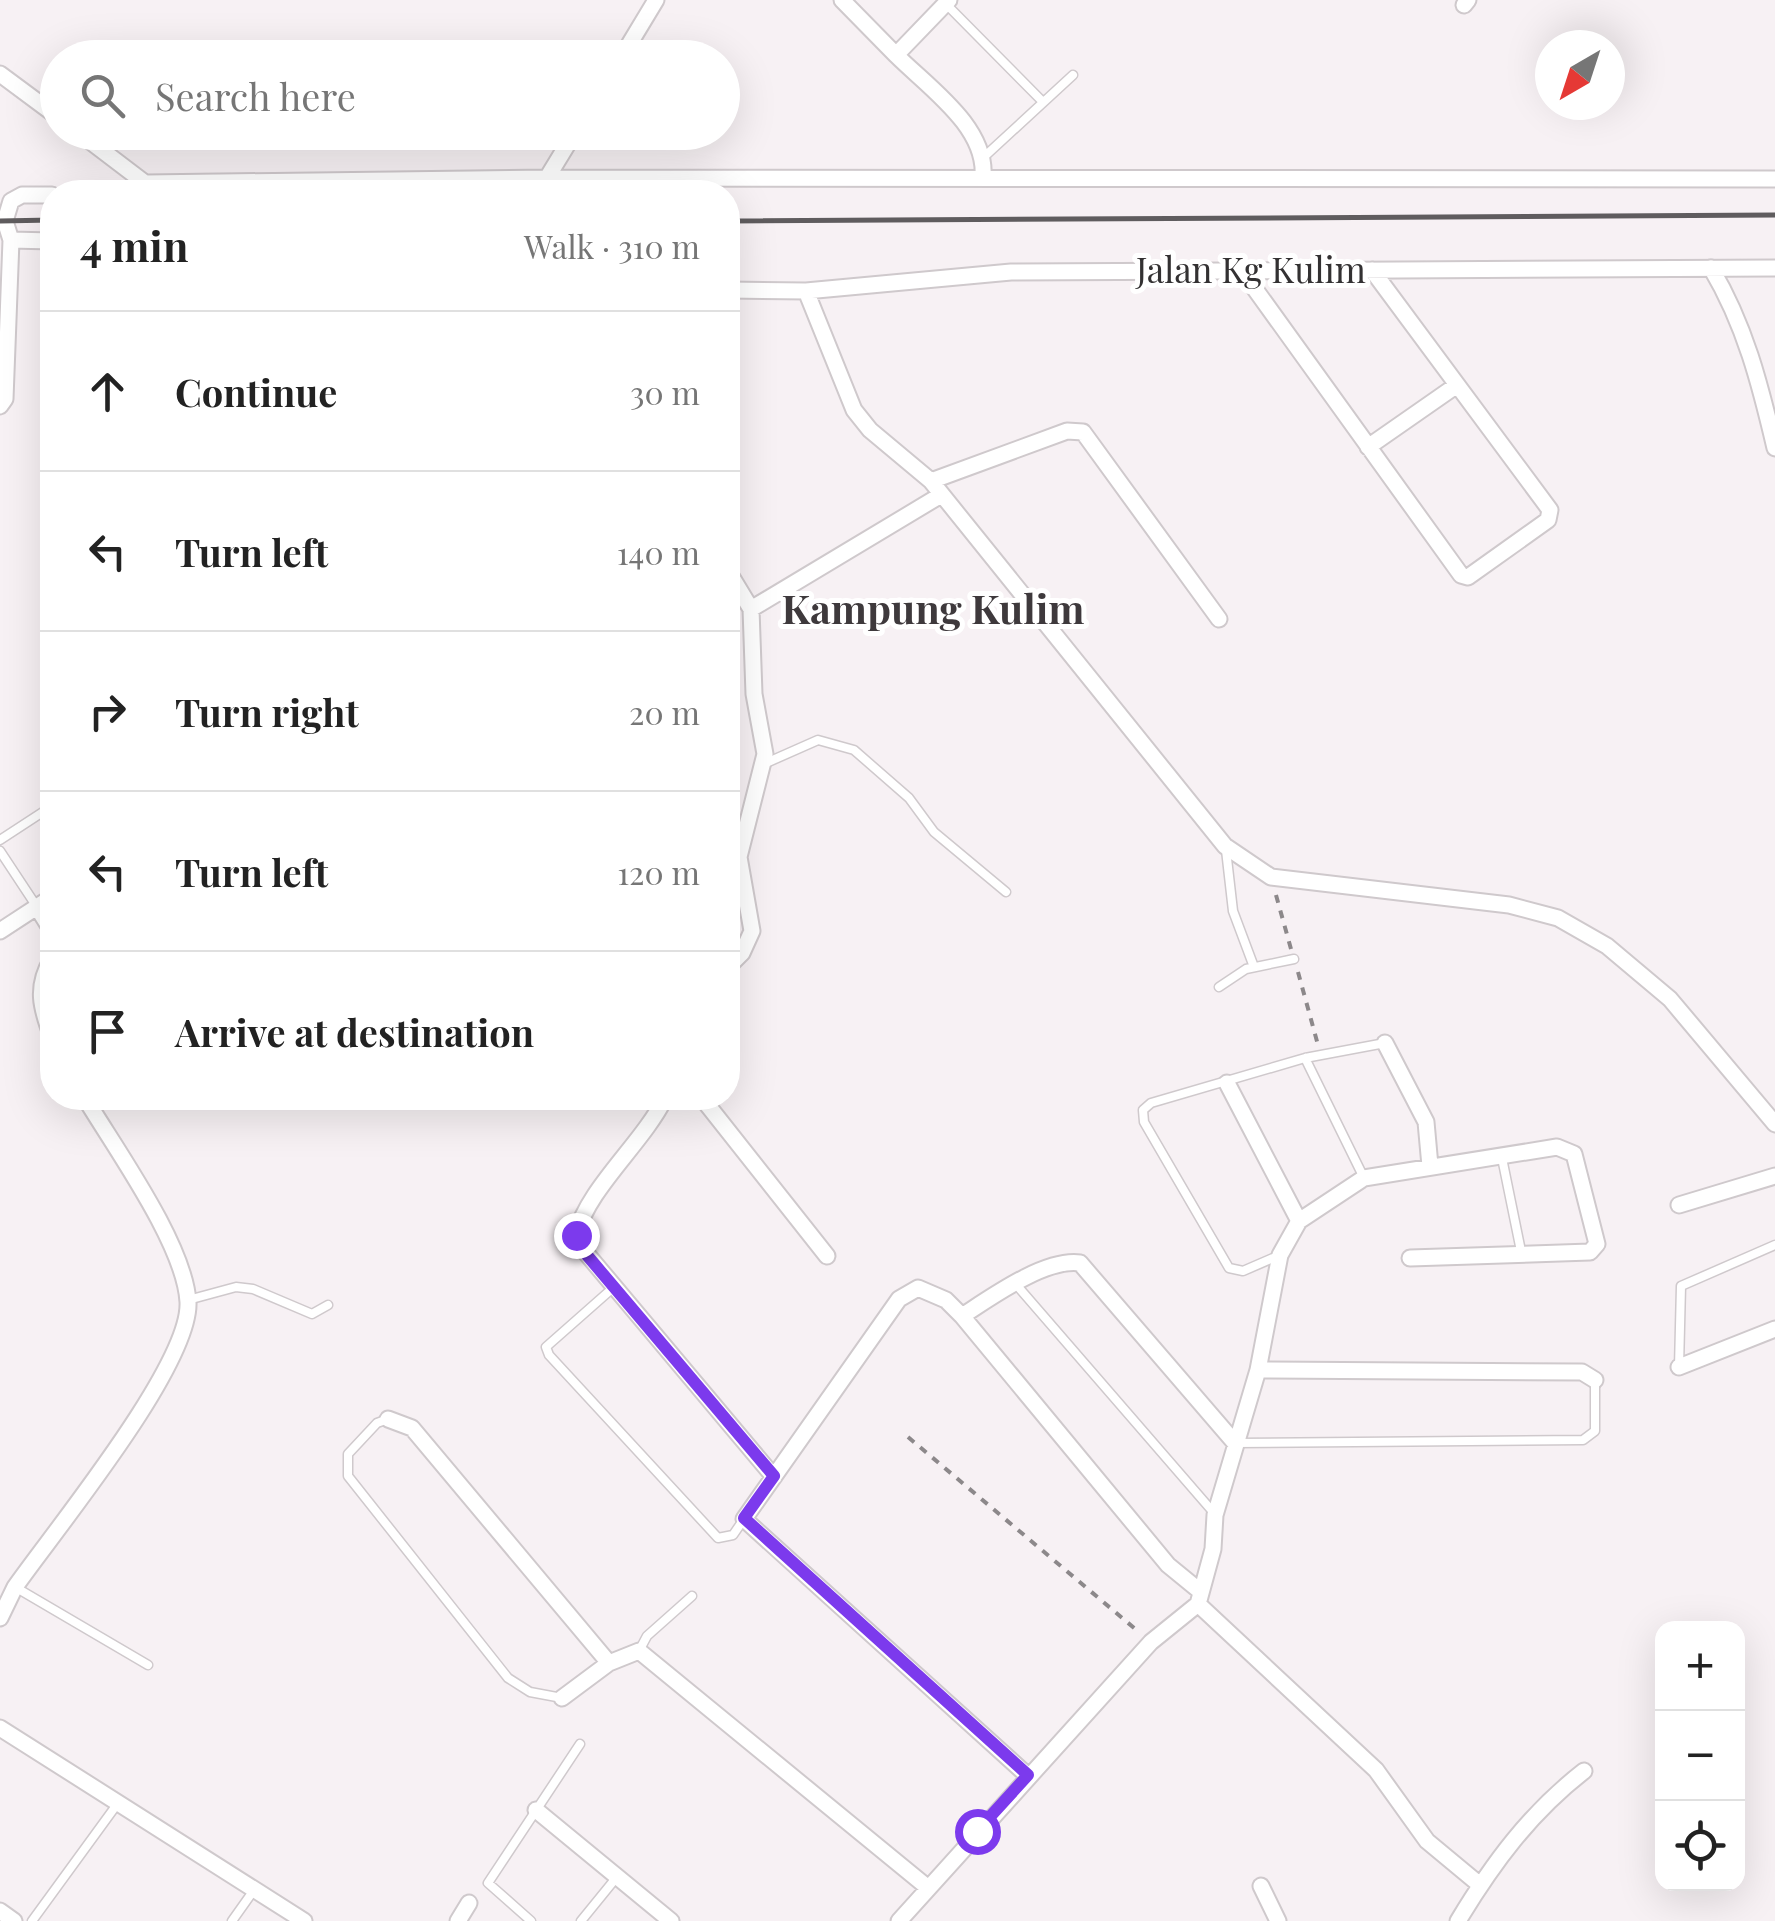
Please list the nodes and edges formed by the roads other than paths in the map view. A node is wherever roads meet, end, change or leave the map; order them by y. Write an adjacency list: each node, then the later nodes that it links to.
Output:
1 (656, 0): 4 (street)
2 (842, 0): 5 (street)
3 (947, 2): 5 (street); 8 (lane)
4 (632, 40)
5 (896, 55): 12 (street)
6 (0, 74): 9 (street)
7 (1073, 75): 8 (lane)
8 (1044, 102): 12 (lane)
9 (40, 104)
10 (98, 150): 16 (street)
11 (564, 150): 14 (street)
12 (984, 156): 13 (street)
13 (983, 177): 14 (street); 15 (street)
14 (547, 178): 17 (street)
15 (1775, 179)
16 (130, 180)
17 (465, 180)
18 (40, 196): 19 (street)
19 (11, 240): 20 (street); 28 (street)
20 (40, 241)
21 (1711, 268): 22 (street, Jalan Kg Kulim); 23 (street, Jalan Kg Kulim); 30 (street)
22 (1775, 268)
23 (1372, 270): 24 (street, Jalan Kg Kulim); 27 (street)
24 (1242, 271): 26 (street, Jalan Kg Kulim); 29 (street)
25 (740, 290): 26 (street, Jalan Kg Kulim)
26 (806, 291): 31 (street)
27 (1457, 385): 29 (street); 29 (street)
28 (0, 406)
29 (1368, 447)
30 (1775, 448)
31 (936, 488): 33 (street); 34 (street); 38 (street)
32 (740, 591): 33 (street)
33 (751, 608): 35 (street)
34 (1219, 620)
35 (764, 764): 39 (street); 42 (lane)
36 (40, 814): 37 (lane)
37 (0, 840)
38 (1225, 846): 49 (lane); 57 (street)
39 (740, 847)
40 (740, 847): 47 (street)
41 (0, 851): 44 (lane)
42 (1006, 892)
43 (40, 906): 44 (street)
44 (37, 908): 45 (street); 46 (street)
45 (40, 913)
46 (0, 931)
47 (740, 955)
48 (1294, 959): 49 (lane)
49 (1254, 967): 50 (lane)
50 (1219, 987)
51 (1385, 1043): 52 (lane); 59 (street)
52 (1305, 1058): 53 (lane); 61 (lane)
53 (1227, 1083): 63 (street); 65 (lane)
54 (93, 1110): 71 (street)
55 (658, 1110): 70 (street)
56 (711, 1110): 66 (street)
57 (1775, 1124)
58 (1501, 1156): 59 (street); 67 (lane); 67 (street)
59 (1430, 1166): 61 (street)
60 (1775, 1176): 62 (street)
61 (1364, 1178): 63 (street)
62 (1679, 1205)
63 (1299, 1221): 65 (street)
64 (1775, 1246): 75 (lane)
65 (1280, 1255): 76 (street)
66 (827, 1256)
67 (1522, 1256): 68 (street)
68 (1410, 1258)
69 (1014, 1282): 73 (street); 79 (street); 81 (lane)
70 (614, 1287): 80 (street); 82 (lane)
71 (188, 1300): 72 (lane); 83 (street)
72 (328, 1304)
73 (962, 1316): 80 (street); 85 (street)
74 (1775, 1329): 75 (street)
75 (1679, 1367)
76 (1258, 1370): 77 (street); 79 (street)
77 (1595, 1380): 79 (lane)
78 (388, 1419): 88 (street); 90 (lane)
79 (1235, 1443): 81 (street)
80 (774, 1476): 82 (street)
81 (1215, 1515): 85 (street)
82 (744, 1518): 94 (street)
83 (14, 1587): 86 (street); 89 (lane)
84 (692, 1596): 87 (lane)
85 (1199, 1598): 94 (street); 98 (street)
86 (0, 1618)
87 (639, 1651): 88 (street); 100 (street)
88 (609, 1663): 90 (street)
89 (148, 1666)
90 (562, 1698)
91 (0, 1728): 95 (street)
92 (580, 1744): 96 (lane)
93 (1584, 1771): 98 (street)
94 (1028, 1775): 100 (street)
95 (118, 1803): 101 (street); 105 (lane)
96 (536, 1810): 97 (street); 109 (lane)
97 (617, 1877): 110 (lane); 111 (street)
98 (1480, 1885): 114 (street)
99 (1261, 1886): 113 (street)
100 (927, 1887): 112 (street)
101 (254, 1890): 106 (lane); 107 (street)
102 (469, 1903): 108 (street)
103 (0, 1911): 104 (street)
104 (14, 1921)
105 (32, 1921)
106 (232, 1921)
107 (304, 1921)
108 (458, 1921)
109 (531, 1921)
110 (581, 1921)
111 (671, 1921)
112 (899, 1921)
113 (1278, 1921)
114 (1458, 1921)

